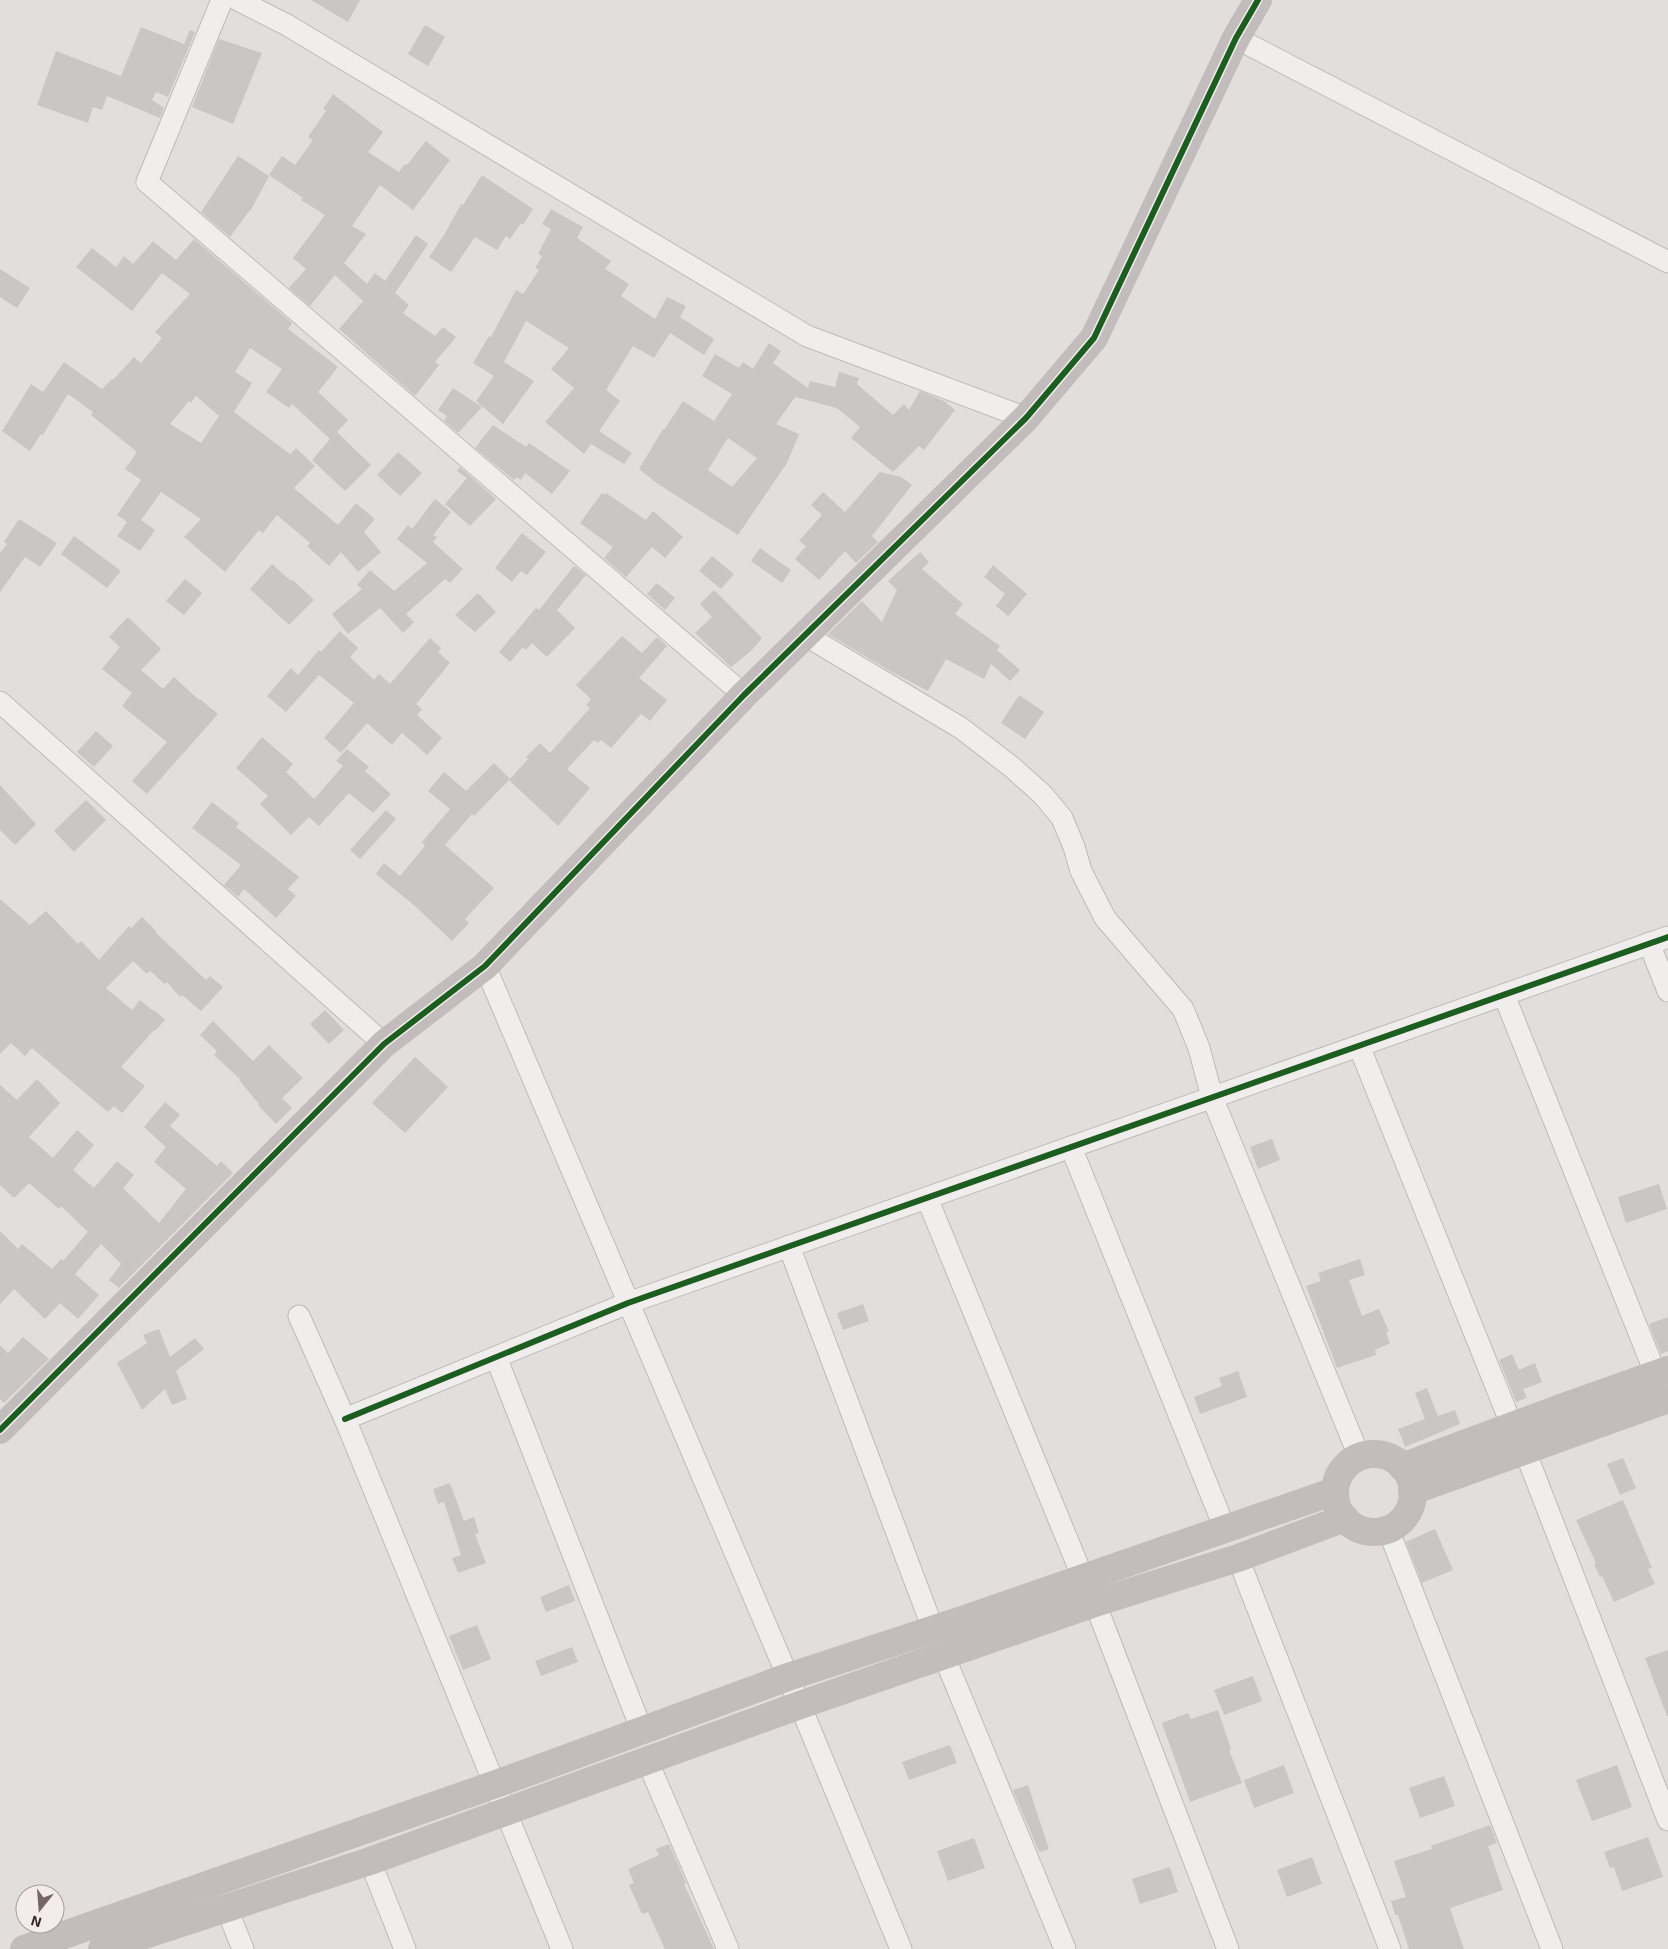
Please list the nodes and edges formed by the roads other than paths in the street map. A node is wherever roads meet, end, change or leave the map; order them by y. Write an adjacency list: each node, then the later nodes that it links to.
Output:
1 (222, 0): 8 (street)
2 (238, 0): 6 (street)
3 (1258, 0): 4 (street)
4 (1236, 38): 5 (street); 6 (street)
5 (1668, 262)
6 (1026, 418): 7 (street)
7 (805, 635): 8 (street); 16 (street)
8 (744, 695): 11 (street)
9 (1, 704): 14 (street)
10 (1659, 940): 12 (street); 13 (street)
11 (485, 966): 14 (street); 20 (street)
12 (1668, 991)
13 (1504, 995): 15 (street); 23 (street)
14 (384, 1044): 27 (street)
15 (1359, 1046): 16 (street); 26 (street)
16 (1212, 1097): 17 (street); 29 (street)
17 (1071, 1147): 18 (street); 33 (street)
18 (927, 1198): 19 (street); 36 (street)
19 (789, 1246): 20 (street); 38 (street)
20 (628, 1303): 22 (street); 40 (street)
21 (299, 1316): 25 (street)
22 (496, 1357): 25 (street); 42 (street)
23 (1662, 1373): 26 (street)
24 (1668, 1399): 28 (street)
25 (345, 1419): 44 (street)
26 (1512, 1426): 30 (street)
27 (0, 1430)
28 (1525, 1451): 30 (street); 46 (street)
29 (1360, 1456): 30 (street); 31 (street)
30 (1407, 1479): 34 (street)
31 (1335, 1491): 32 (street); 33 (street)
32 (1345, 1518): 34 (street); 35 (street)
33 (1225, 1529): 36 (street)
34 (1388, 1529): 59 (street)
35 (1238, 1558): 37 (street); 58 (street)
36 (1083, 1578): 38 (street)
37 (1095, 1603): 39 (street); 57 (street)
38 (933, 1629): 40 (street)
39 (944, 1656): 41 (street); 56 (street)
40 (788, 1677): 41 (street); 42 (street)
41 (800, 1705): 43 (street); 55 (street)
42 (642, 1731): 44 (street)
43 (647, 1760): 45 (street); 54 (street)
44 (496, 1784): 45 (street); 49 (street)
45 (505, 1811): 47 (street); 53 (street)
46 (1668, 1820)
47 (370, 1860): 48 (street); 52 (street)
48 (226, 1907): 50 (street); 51 (street)
49 (24, 1949)
50 (102, 1949)
51 (243, 1949)
52 (405, 1949)
53 (562, 1949)
54 (728, 1949)
55 (901, 1949)
56 (1065, 1949)
57 (1228, 1949)
58 (1390, 1949)
59 (1552, 1949)

